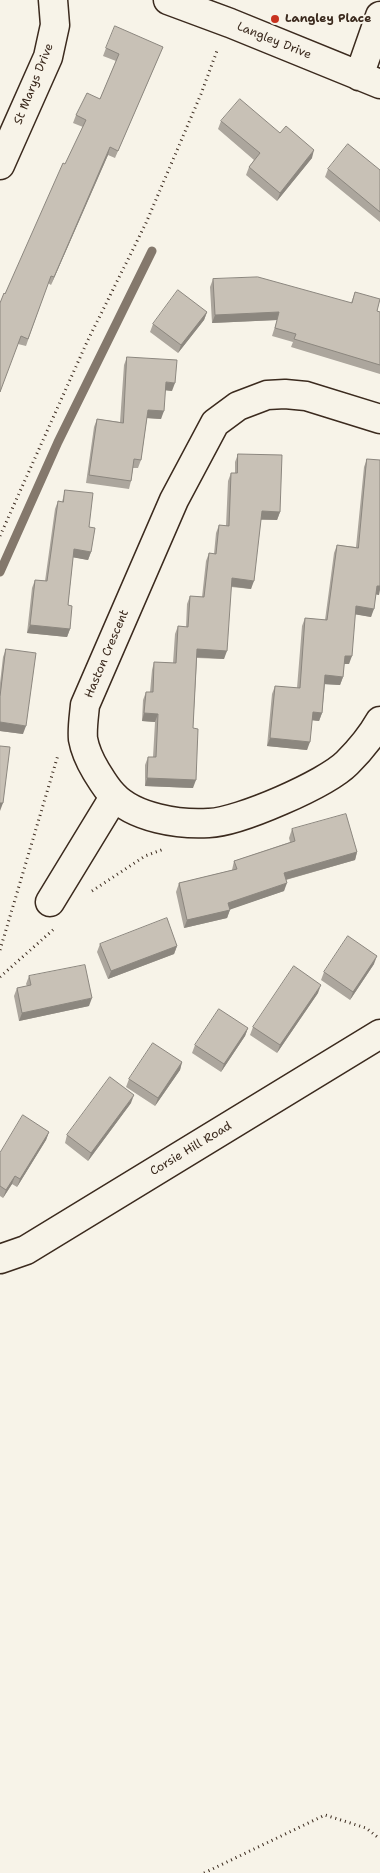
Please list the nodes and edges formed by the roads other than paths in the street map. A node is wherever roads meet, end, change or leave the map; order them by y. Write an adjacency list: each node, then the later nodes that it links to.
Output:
1 (53, 0): 5 (street, St Marys Drive)
2 (168, 0): 4 (street, Langley Drive)
3 (380, 16): 4 (street)
4 (370, 80)
5 (0, 165)
6 (380, 419): 8 (street, Haston Crescent)
7 (380, 721): 8 (street, Haston Crescent)
8 (114, 797): 9 (street)
9 (54, 914)
10 (380, 1034): 11 (street, Corsie Hill Road)
11 (0, 1259)

